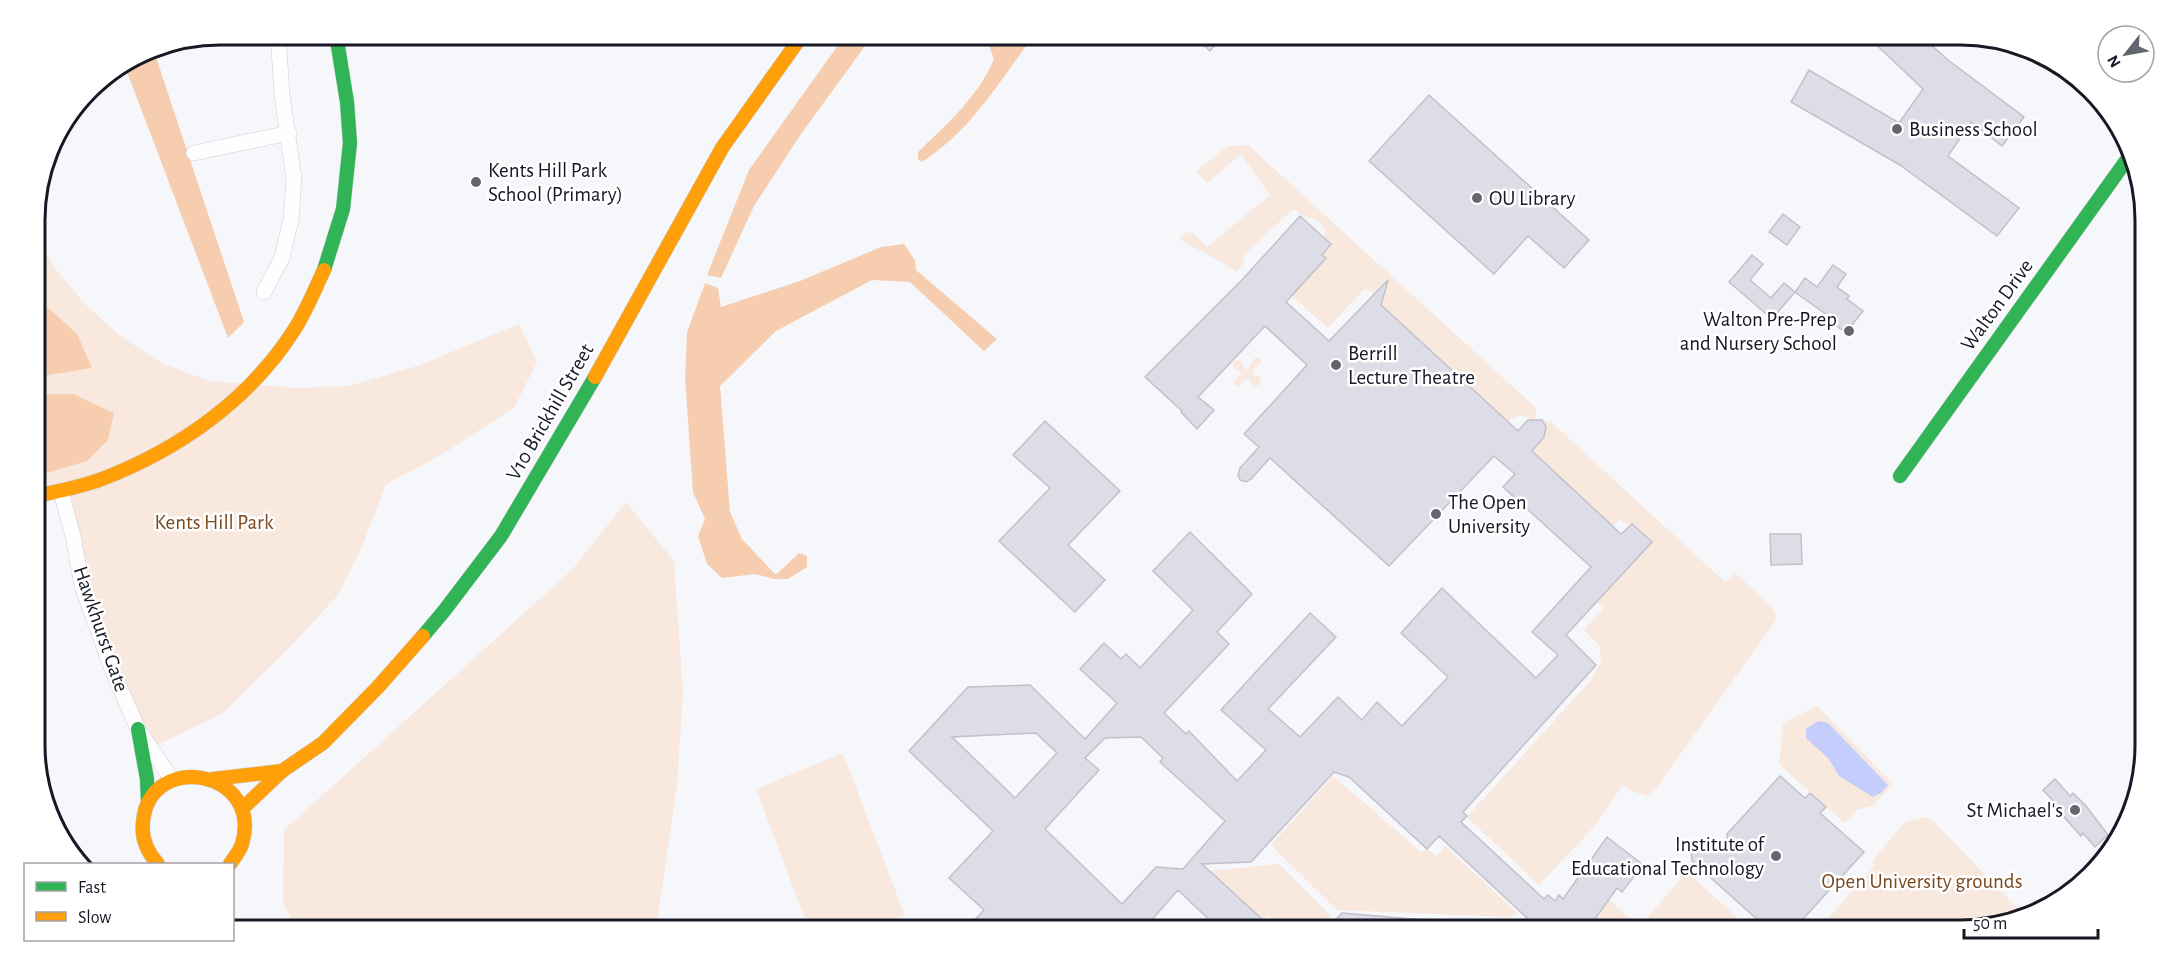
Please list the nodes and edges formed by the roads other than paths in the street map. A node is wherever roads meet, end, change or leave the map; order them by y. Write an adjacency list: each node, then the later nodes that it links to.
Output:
1 (279, 45): 4 (street)
2 (338, 45): 9 (street)
3 (795, 45): 12 (street, V10 Brickhill Street)
4 (289, 133): 5 (street); 7 (street)
5 (194, 153)
6 (2125, 162): 8 (street, Walton Drive)
7 (264, 292)
8 (1899, 476)
9 (62, 492): 10 (street); 11 (street, Hawkhurst Gate)
10 (45, 495)
11 (138, 729): 14 (street, Hawkhurst Gate); 15 (street, Hawkhurst Gate)
12 (282, 771): 13 (street, V10 Brickhill Street); 16 (street, V10 Brickhill Street)
13 (213, 779): 14 (street, V10 Brickhill Street); 16 (street)
14 (172, 780): 15 (street)
15 (148, 802): 17 (street, Hawkhurst Gate)
16 (242, 809): 20 (street)
17 (144, 844): 18 (street); 19 (street)
18 (135, 863)
19 (157, 863)
20 (231, 863)

